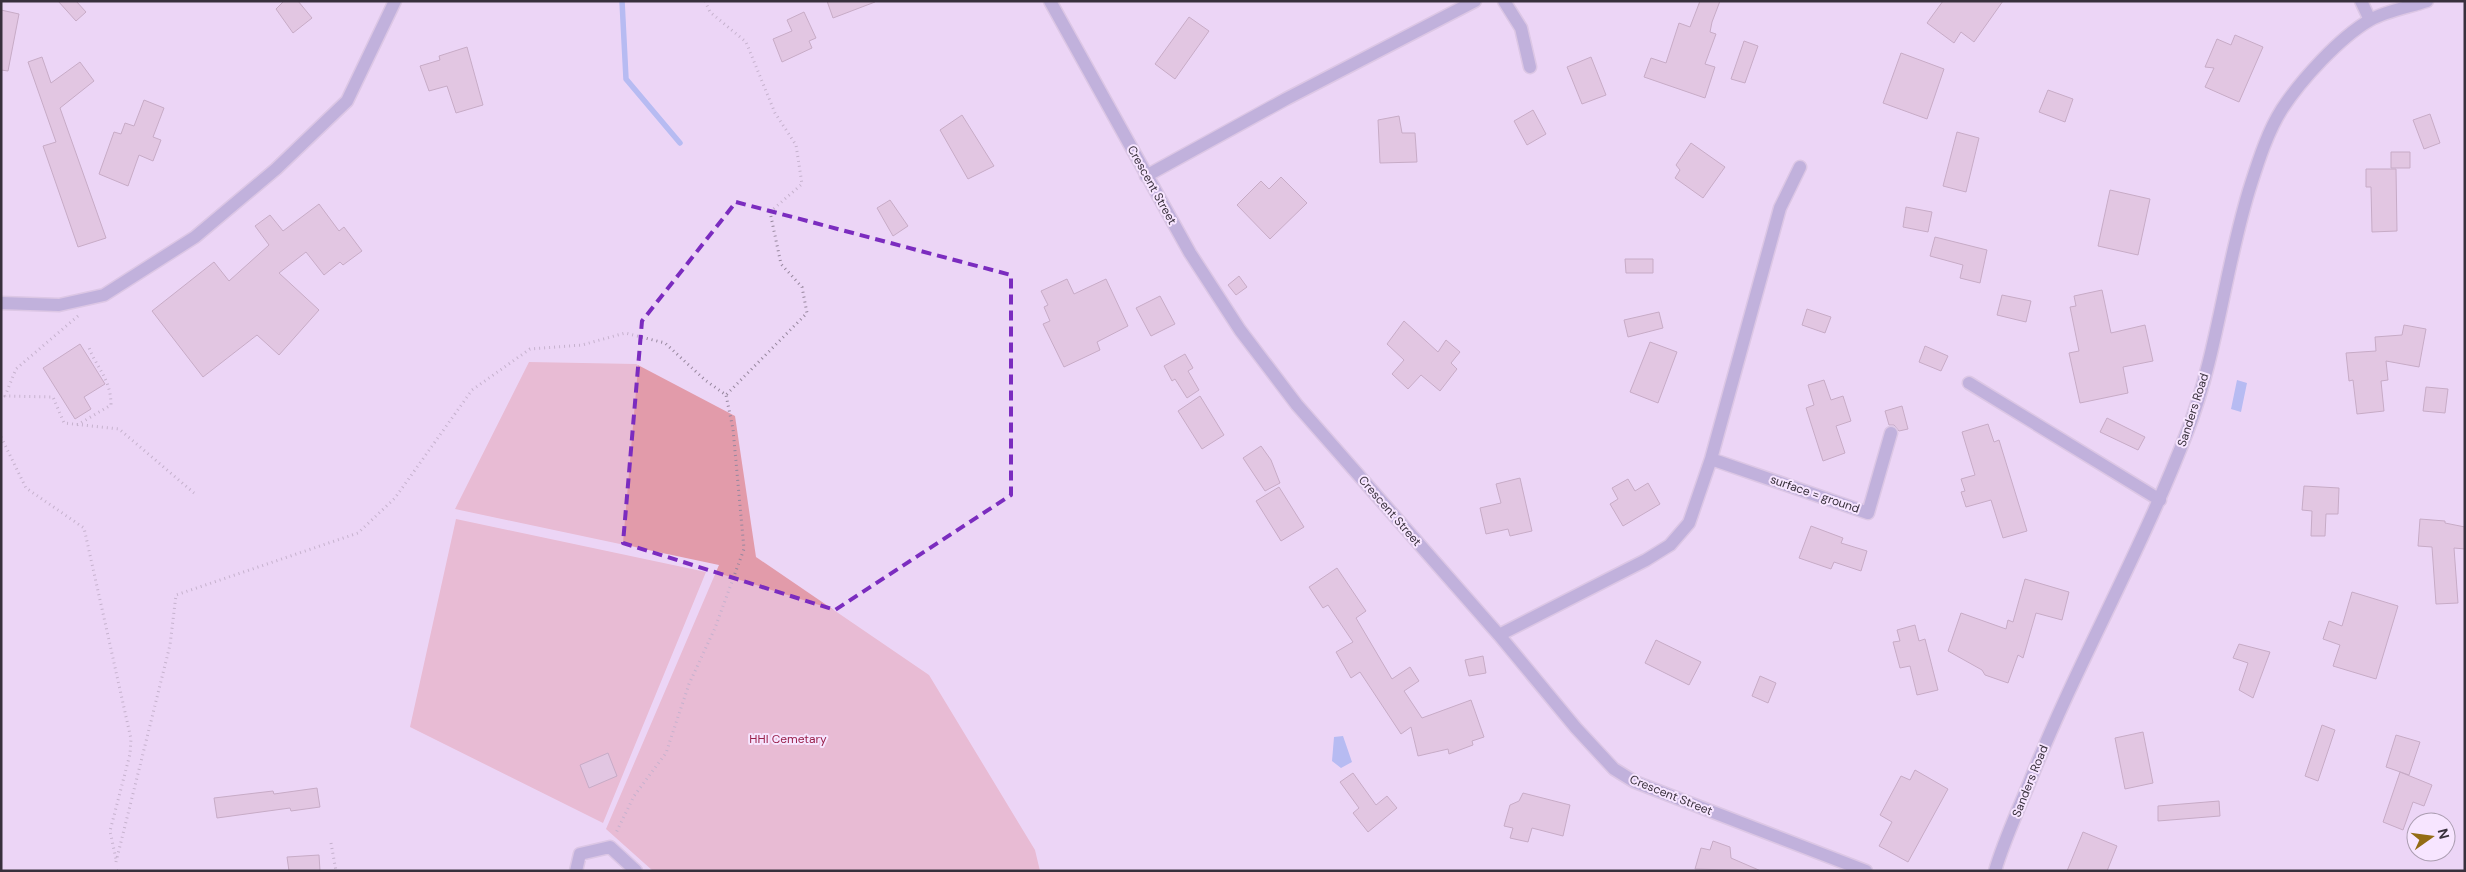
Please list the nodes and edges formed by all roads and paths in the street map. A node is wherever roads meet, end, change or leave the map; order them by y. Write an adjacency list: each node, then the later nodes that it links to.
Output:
1 (395, 1): 12 (street)
2 (705, 1): 16 (path)
3 (1050, 1): 11 (street, Crescent Street)
4 (1475, 1): 11 (street)
5 (1504, 1): 9 (street)
6 (2361, 1): 8 (street)
7 (2427, 1): 8 (street, Sanders Road)
8 (2370, 20): 22 (street, Sanders Road)
9 (1530, 67)
10 (1800, 167): 20 (street)
11 (1146, 176): 23 (street, Crescent Street)
12 (1, 303)
13 (81, 314): 17 (path)
14 (88, 345): 17 (path)
15 (1970, 383): 22 (street)
16 (726, 395): 19 (path); 25 (path)
17 (77, 425): 21 (path)
18 (1891, 433): 20 (street, surface = ground)
19 (1, 437)
20 (1711, 459): 23 (street)
21 (194, 494)
22 (2160, 500): 30 (street, Sanders Road)
23 (1499, 635): 29 (street, Crescent Street)
24 (331, 843): 26 (path)
25 (610, 847): 27 (street); 28 (street)
26 (336, 871)
27 (576, 871)
28 (636, 871)
29 (1866, 871)
30 (1995, 871)

